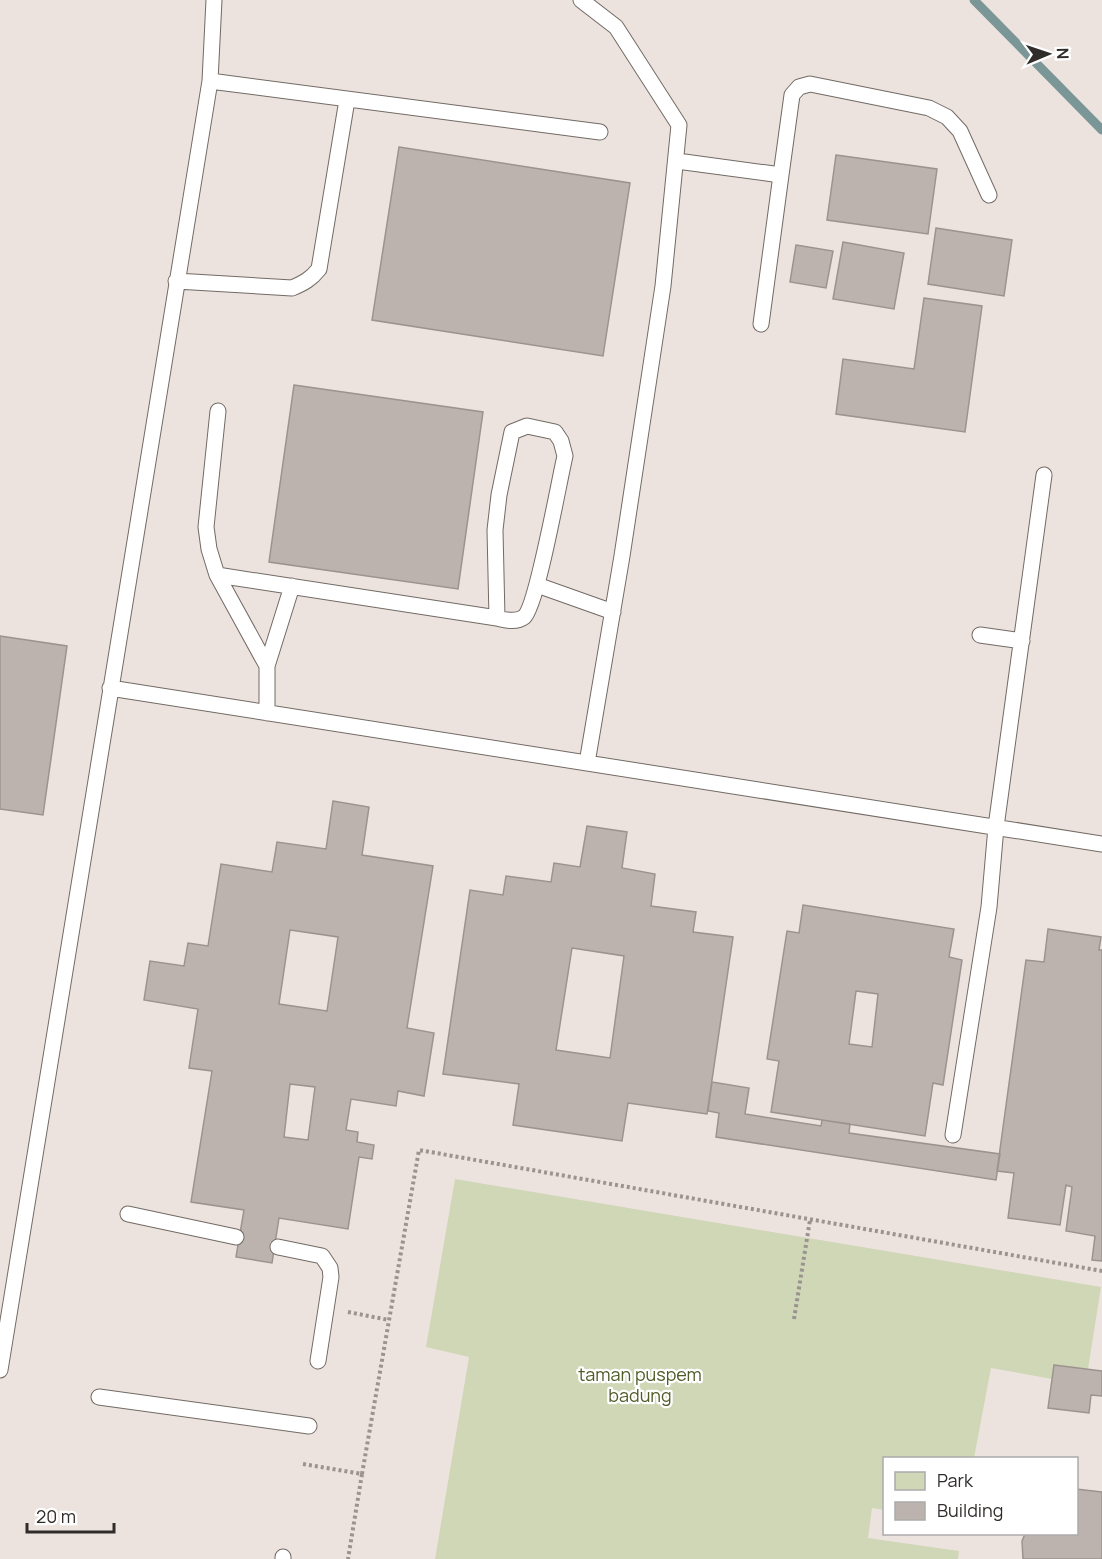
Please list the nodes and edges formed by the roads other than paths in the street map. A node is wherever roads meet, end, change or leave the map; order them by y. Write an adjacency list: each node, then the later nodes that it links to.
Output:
1 (214, 0): 3 (lane)
2 (581, 0): 6 (lane)
3 (210, 81): 4 (lane); 9 (lane)
4 (347, 99): 5 (lane); 9 (lane)
5 (600, 132)
6 (677, 161): 7 (lane); 16 (lane)
7 (781, 175): 8 (lane); 10 (lane)
8 (989, 195)
9 (176, 281): 21 (lane)
10 (761, 324)
11 (218, 411): 13 (lane)
12 (1044, 475): 19 (lane)
13 (217, 576): 15 (lane); 20 (lane)
14 (537, 585): 16 (lane); 17 (lane); 17 (lane)
15 (292, 586): 17 (lane); 20 (lane)
16 (613, 612): 23 (lane)
17 (497, 618)
18 (980, 635): 19 (lane)
19 (1022, 641): 24 (lane)
20 (267, 666): 22 (lane)
21 (110, 688): 22 (lane); 31 (lane)
22 (267, 713): 23 (lane)
23 (587, 763): 24 (lane)
24 (996, 827): 25 (lane); 26 (lane)
25 (1102, 844)
26 (953, 1135)
27 (128, 1214): 28 (lane)
28 (236, 1238)
29 (278, 1246): 30 (lane)
30 (318, 1361)
31 (0, 1370)
32 (99, 1397): 33 (lane)
33 (309, 1426)

